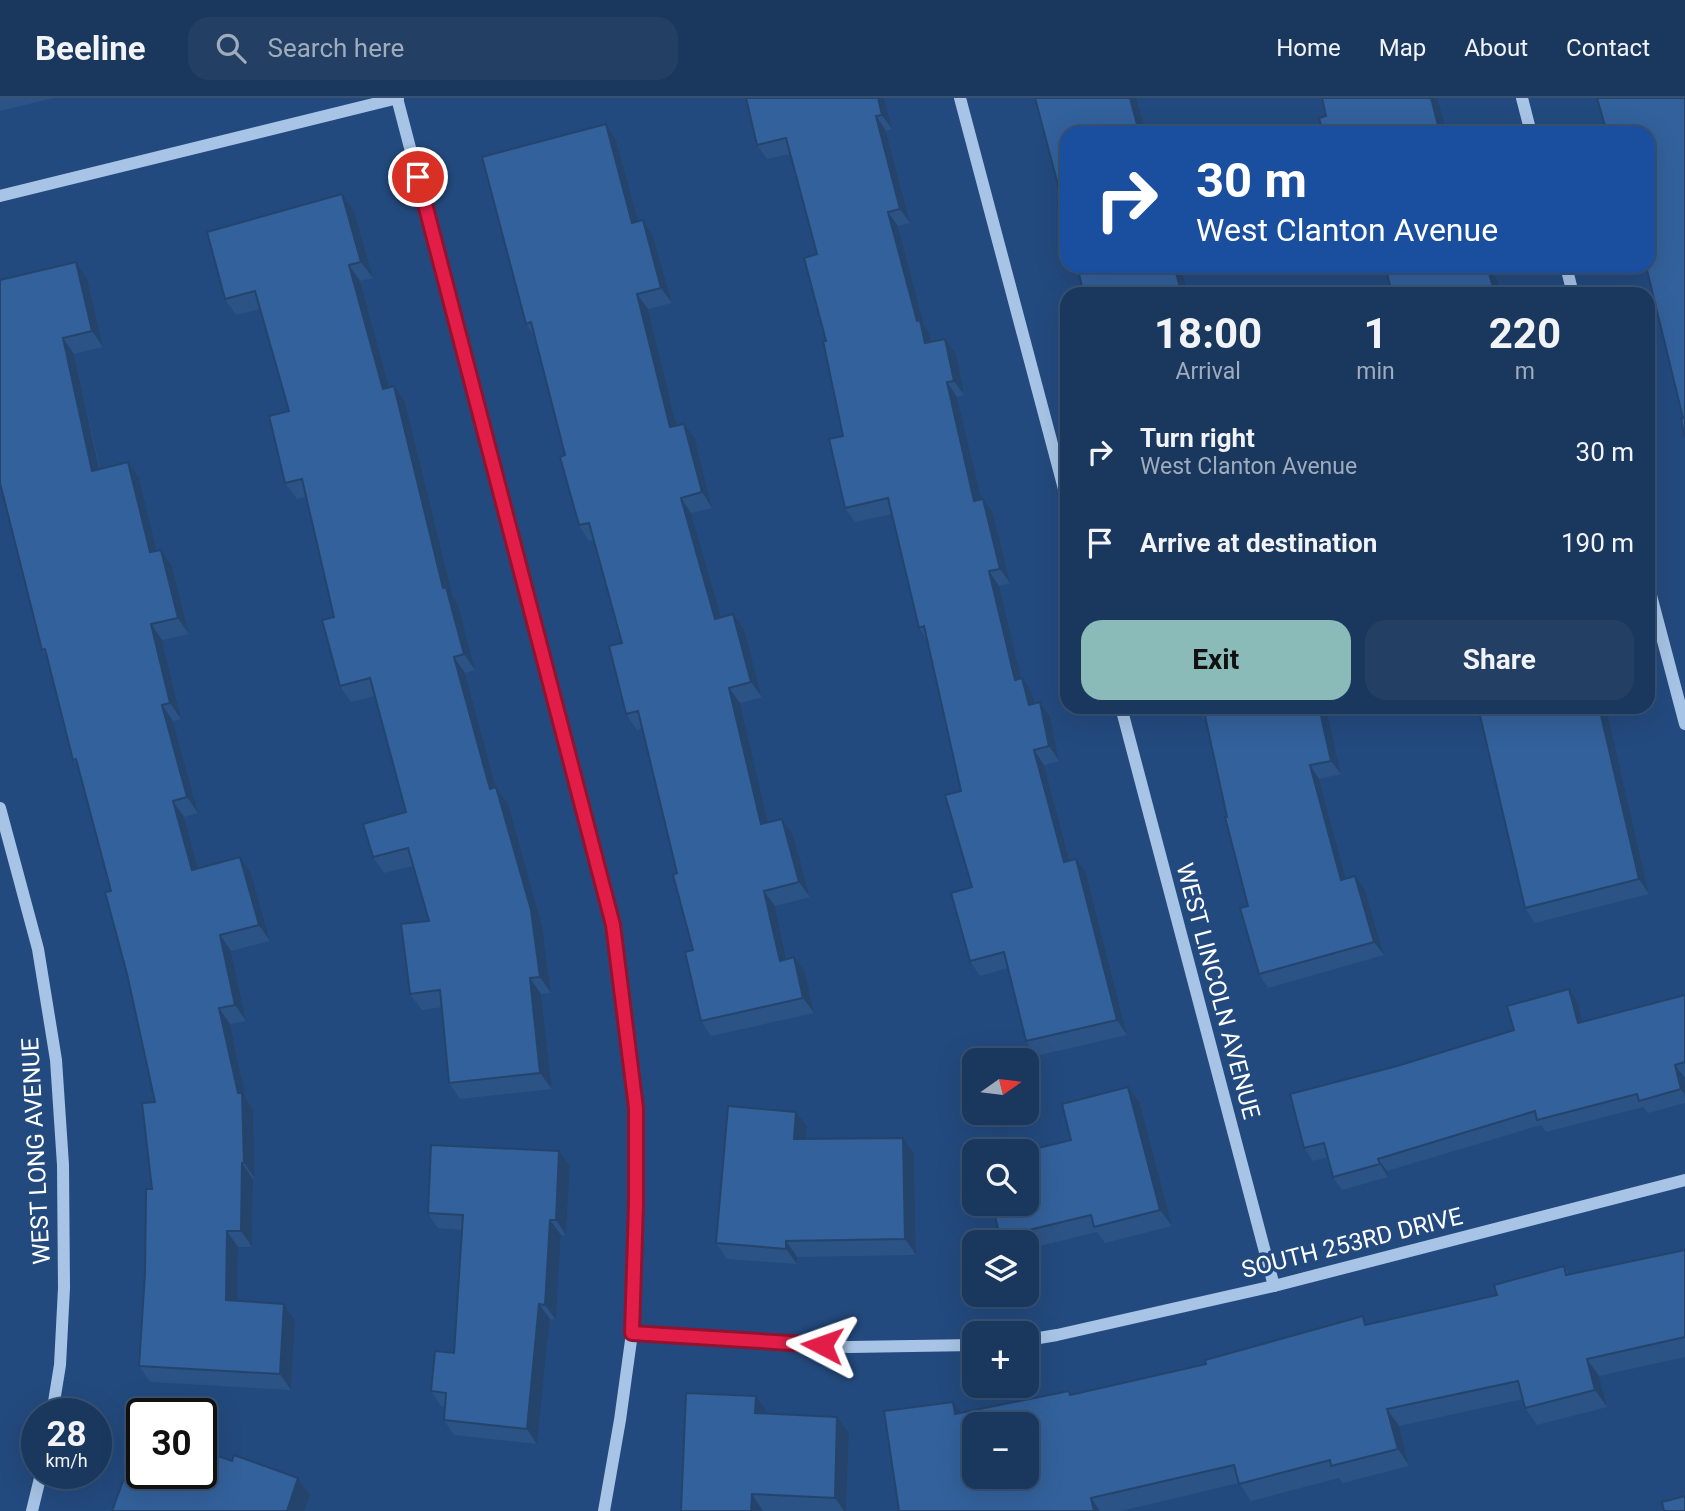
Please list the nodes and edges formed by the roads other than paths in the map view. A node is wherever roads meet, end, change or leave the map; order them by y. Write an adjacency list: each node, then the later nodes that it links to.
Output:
1 (398, 98): 5 (street); 13 (street)
2 (960, 98): 6 (street)
3 (1522, 98): 4 (street)
4 (1529, 126)
5 (0, 196)
6 (1060, 474)
7 (1655, 610): 9 (street)
8 (1123, 714): 12 (street, WEST LINCOLN AVENUE)
9 (1685, 724)
10 (1, 812): 16 (street, WEST LONG AVENUE)
11 (1685, 1180): 12 (street, SOUTH 253RD DRIVE)
12 (1274, 1286): 14 (street, SOUTH 253RD DRIVE)
13 (632, 1333): 15 (street); 19 (street)
14 (1039, 1338)
15 (962, 1345)
16 (55, 1398)
17 (37, 1489): 18 (street)
18 (32, 1511)
19 (604, 1511)

